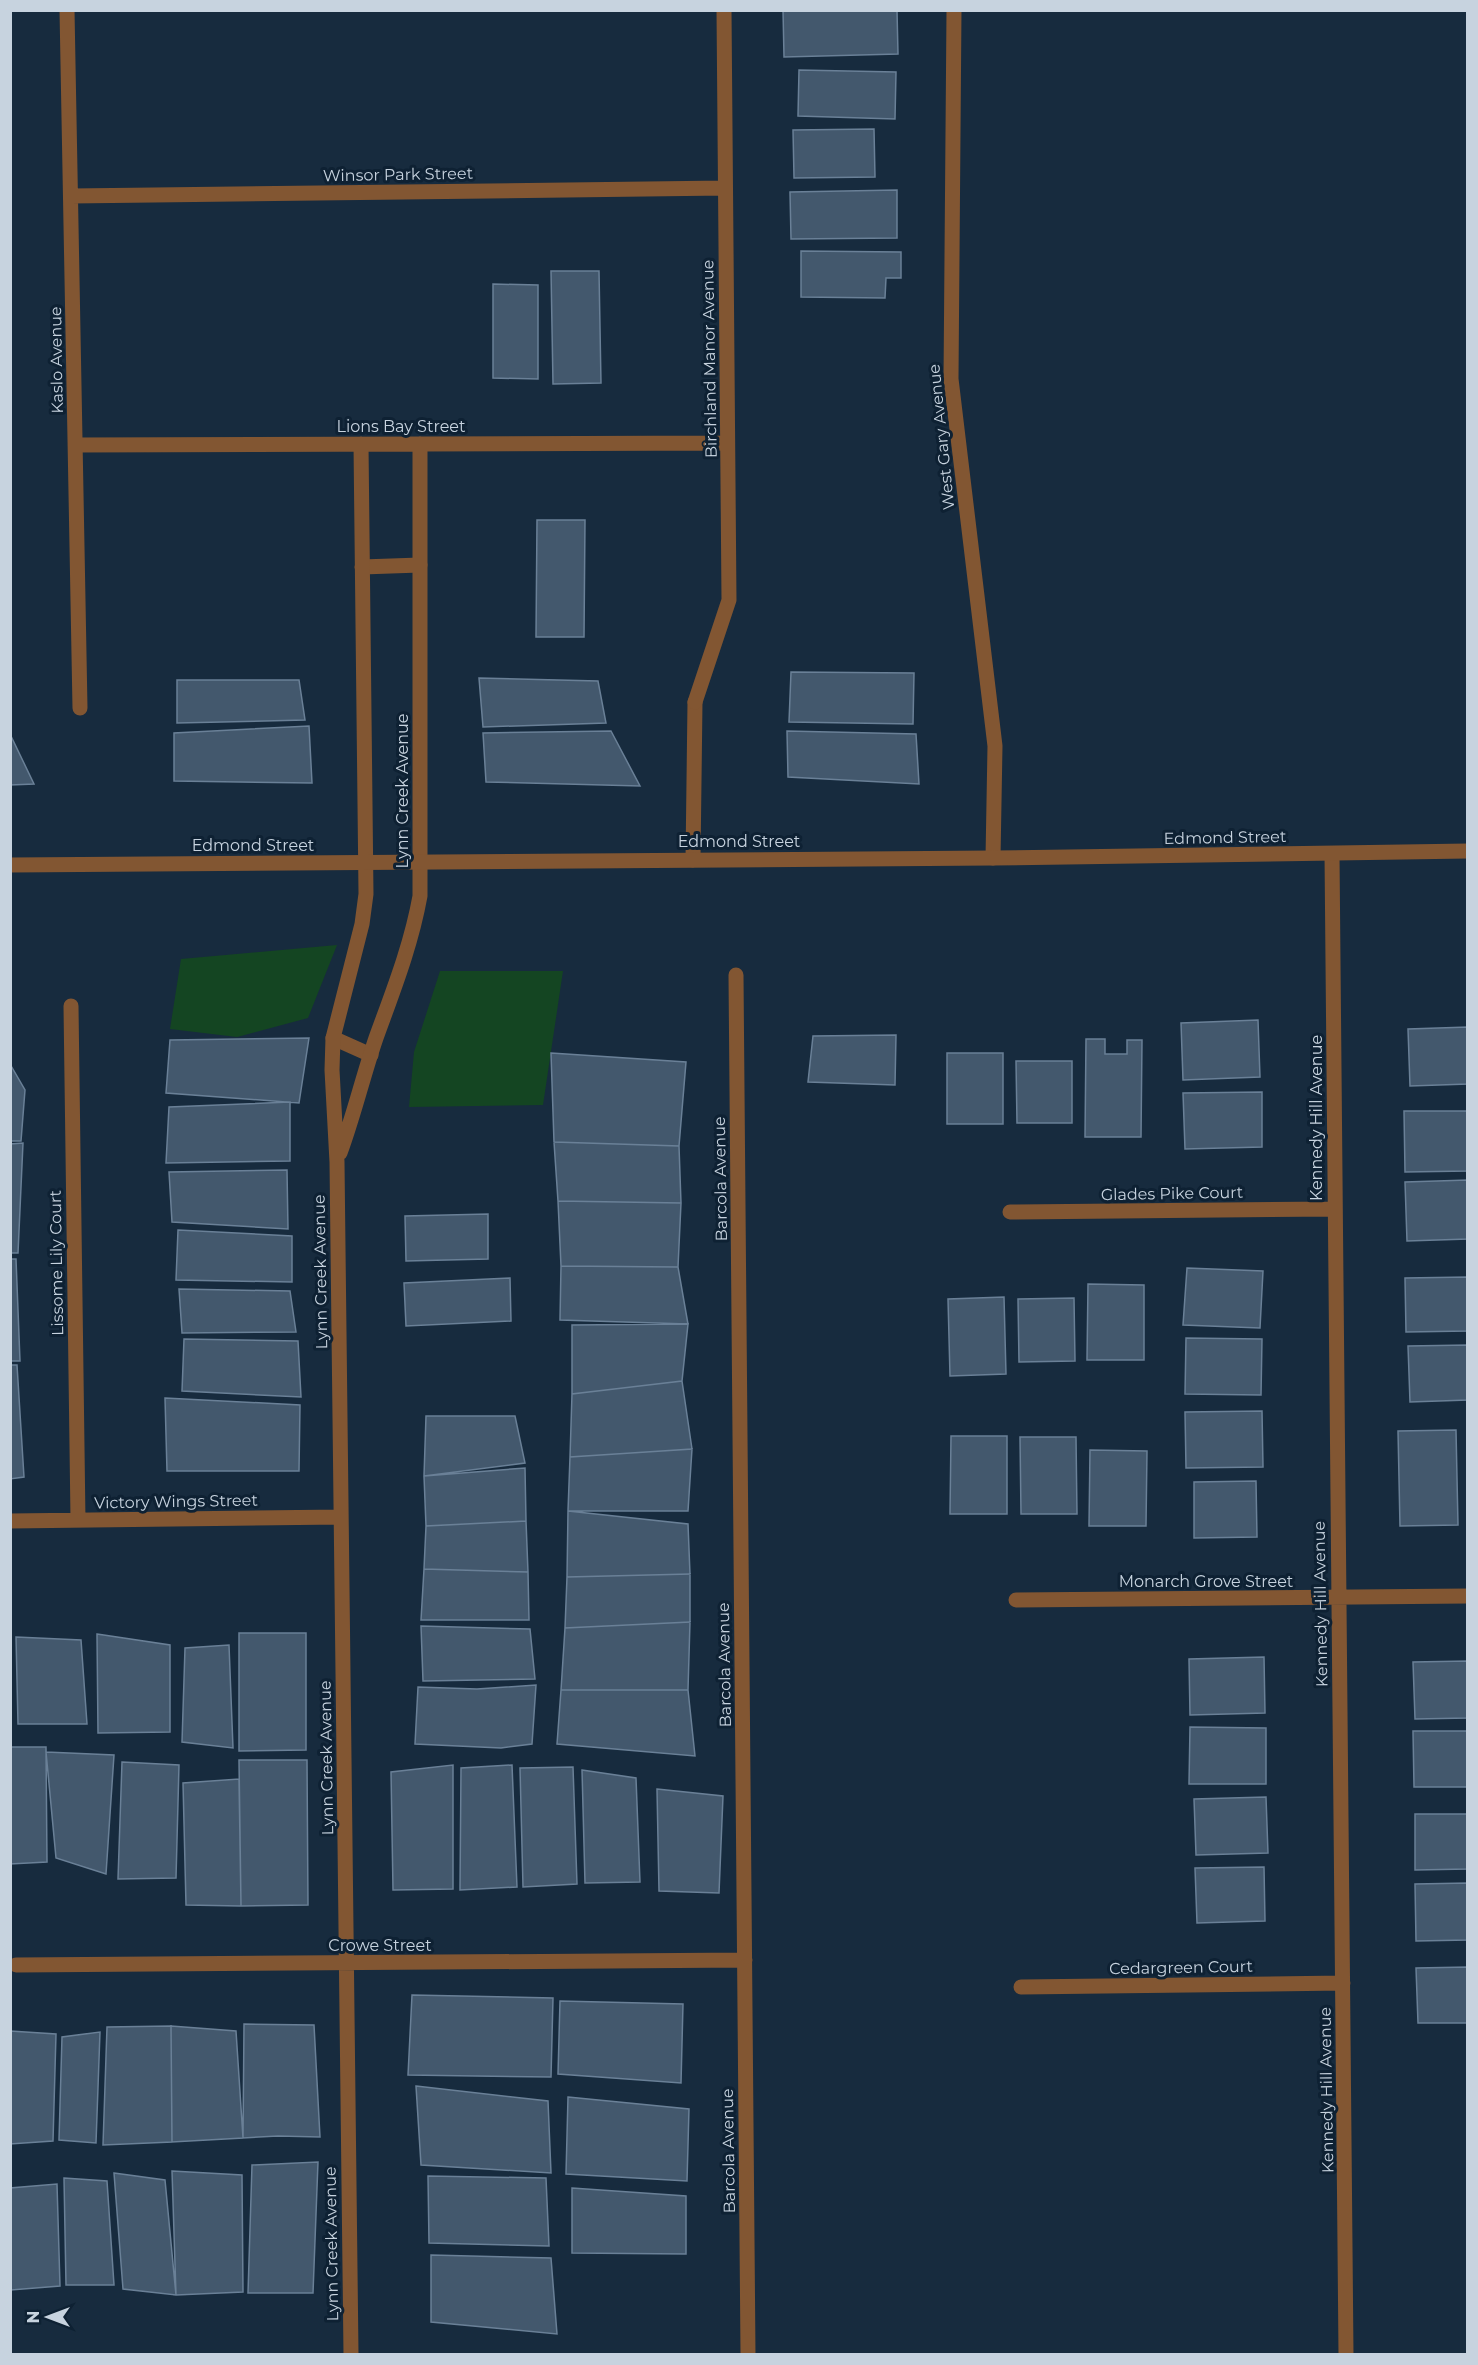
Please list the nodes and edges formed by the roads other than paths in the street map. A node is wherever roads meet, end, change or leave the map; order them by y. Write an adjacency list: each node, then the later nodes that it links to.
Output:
1 (67, 10): 5 (street, Kaslo Avenue)
2 (724, 10): 4 (street, Birchland Manor Avenue)
3 (954, 10): 15 (street, West Gary Avenue)
4 (725, 188): 5 (street, Winsor Park Street); 6 (street, Birchland Manor Avenue)
5 (71, 196): 9 (street, Kaslo Avenue)
6 (728, 443): 8 (street, Lions Bay Street); 16 (street, Birchland Manor Avenue)
7 (361, 444): 8 (street, Lions Bay Street); 9 (street, Lions Bay Street); 11 (street, Lynn Creek Avenue)
8 (420, 444): 10 (street, Lynn Creek Avenue)
9 (75, 445): 12 (street, Kaslo Avenue)
10 (420, 565): 11 (street); 18 (street, Lynn Creek Avenue)
11 (362, 567): 17 (street, Lynn Creek Avenue)
12 (80, 708)
13 (1467, 851): 14 (street, Edmond Street)
14 (1332, 854): 15 (street, Edmond Street); 25 (street, Kennedy Hill Avenue)
15 (993, 858): 16 (street, Edmond Street)
16 (693, 860): 18 (street, Edmond Street)
17 (366, 862): 18 (street, Edmond Street); 19 (street, Edmond Street); 22 (street, Lynn Creek Avenue)
18 (421, 862): 23 (street, Lynn Creek Avenue)
19 (10, 865)
20 (736, 975): 33 (street, Barcola Avenue)
21 (71, 1006): 28 (street, Lissome Lily Court)
22 (333, 1038): 23 (street); 24 (street, Lynn Creek Avenue)
23 (371, 1055): 24 (street, Lynn Creek Avenue)
24 (337, 1162): 27 (street, Lynn Creek Avenue)
25 (1334, 1209): 26 (street, Glades Pike Court); 31 (street, Kennedy Hill Avenue)
26 (1010, 1212)
27 (341, 1518): 28 (street, Victory Wings Street); 34 (street, Lynn Creek Avenue)
28 (78, 1520): 29 (street, Victory Wings Street)
29 (10, 1521)
30 (1467, 1596): 31 (street, Monarch Grove Street)
31 (1338, 1598): 32 (street, Monarch Grove Street); 36 (street, Kennedy Hill Avenue)
32 (1016, 1600)
33 (745, 1960): 34 (street, Crowe Street); 39 (street, Barcola Avenue)
34 (346, 1963): 35 (street, Crowe Street); 38 (street, Lynn Creek Avenue)
35 (16, 1965)
36 (1343, 1983): 37 (street, Cedargreen Court); 40 (street, Kennedy Hill Avenue)
37 (1021, 1987)
38 (351, 2355)
39 (748, 2355)
40 (1346, 2355)

